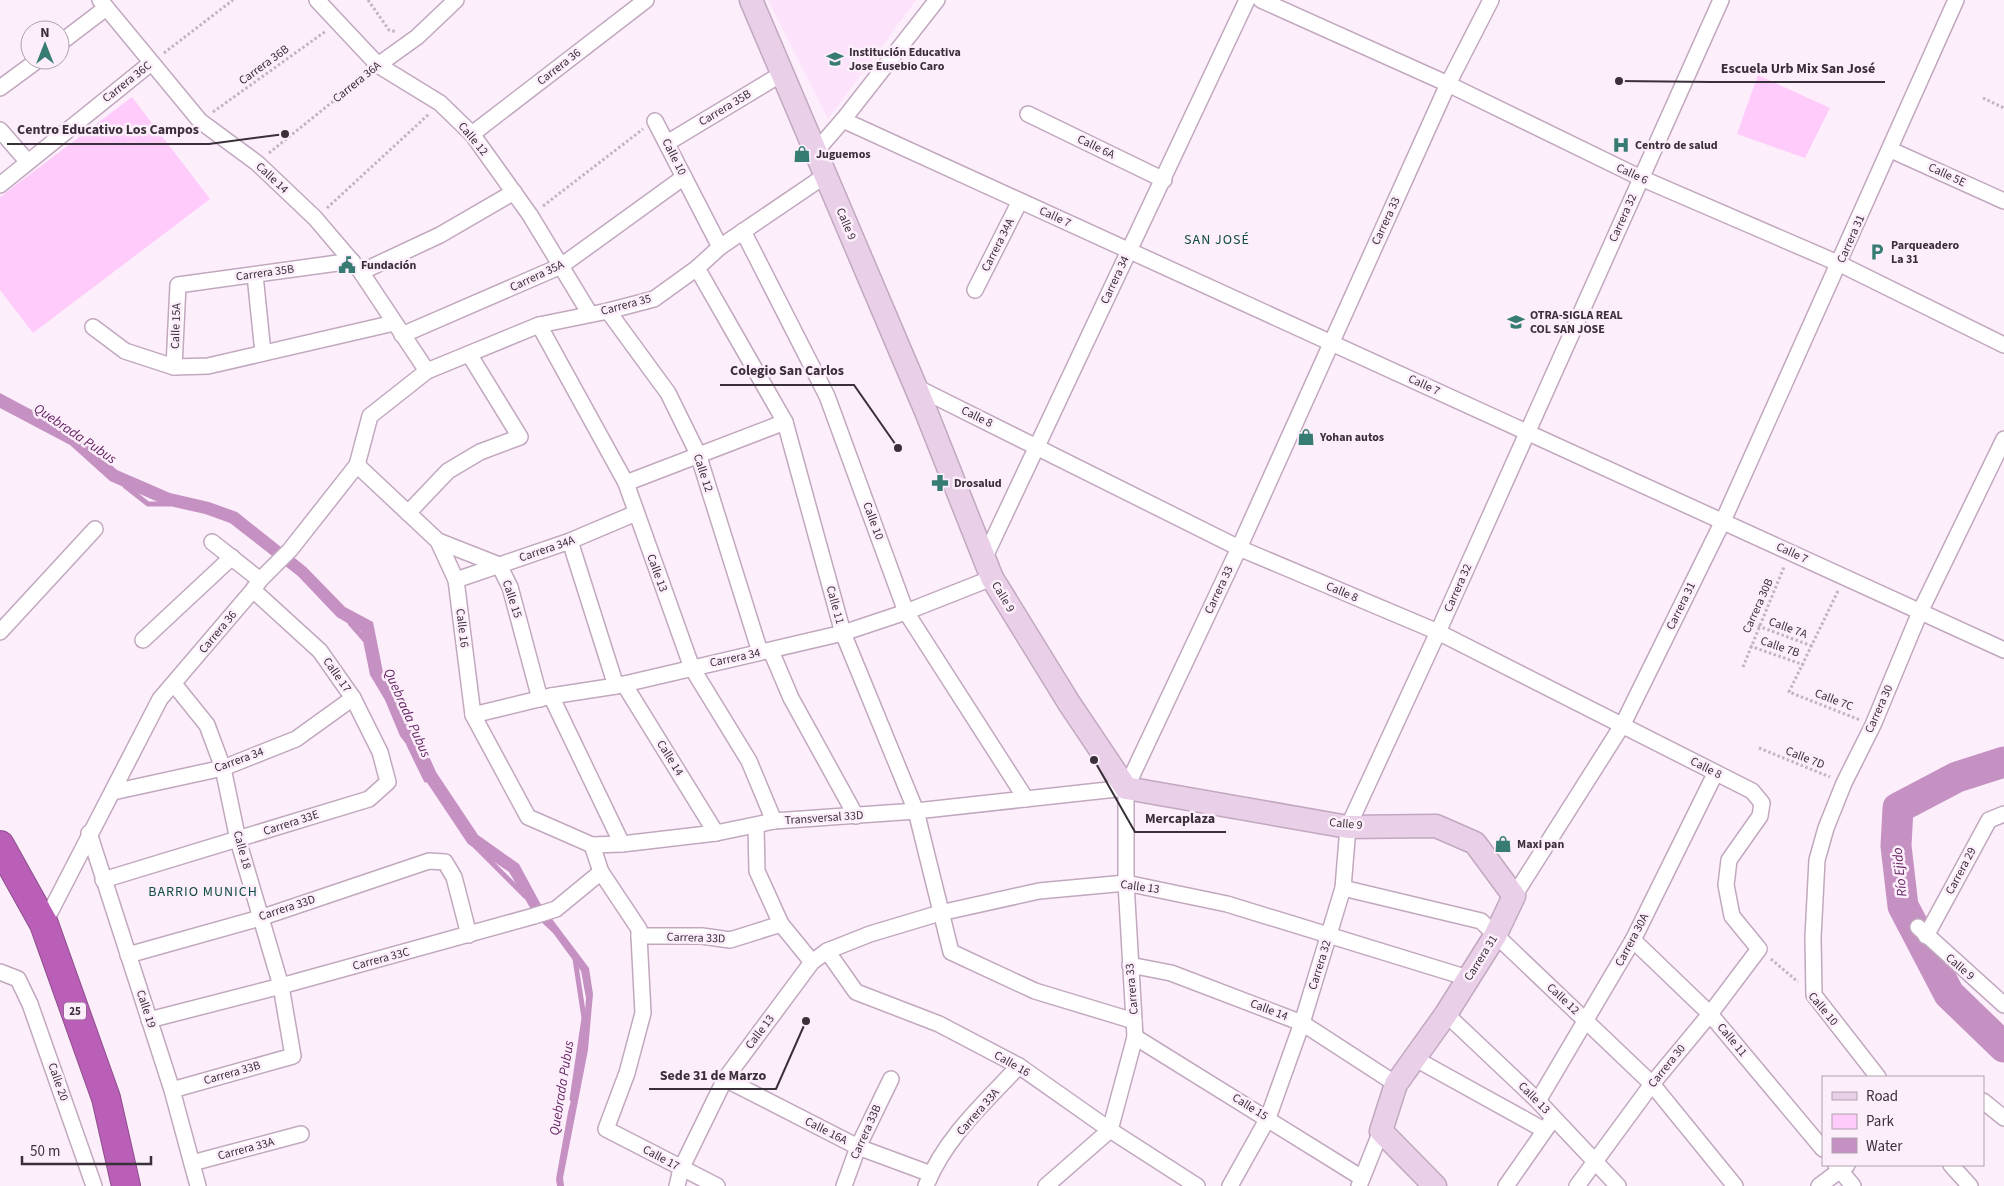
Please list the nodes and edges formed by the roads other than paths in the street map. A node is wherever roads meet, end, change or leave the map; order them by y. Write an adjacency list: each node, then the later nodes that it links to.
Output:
1 (316, 0): 14 (street, Calle 12)
2 (456, 0): 14 (street, Carrera 36A)
3 (646, 0): 23 (street, Carrera 36)
4 (751, 0): 16 (street, Calle 9)
5 (937, 0): 20 (street)
6 (1247, 0): 31 (street, Carrera 34)
7 (1261, 0): 17 (street, Calle 6)
8 (1491, 0): 17 (street, Carrera 33)
9 (1721, 0): 30 (street, Carrera 32)
10 (1956, 0): 25 (street, Carrera 31)
11 (103, 4): 12 (street); 13 (street, Calle 14)
12 (70, 34)
13 (151, 63): 27 (street, Carrera 36C); 40 (street, Calle 14)
14 (378, 65): 23 (street, Calle 12)
15 (24, 70): 18 (street)
16 (782, 73): 24 (street, Carrera 35B); 26 (street, Calle 9)
17 (1448, 84): 30 (street, Calle 6); 51 (street, Carrera 33)
18 (0, 88)
19 (1028, 114): 31 (street, Calle 6A)
20 (843, 120): 26 (street); 34 (street, Calle 7)
21 (655, 121): 24 (street, Calle 10)
22 (0, 130): 27 (street)
23 (472, 134): 33 (street, Calle 12)
24 (667, 143): 29 (street, Calle 10)
25 (1891, 150): 35 (street, Calle 5E); 39 (street, Carrera 31)
26 (816, 151): 28 (street, Calle 9)
27 (27, 161): 32 (street, Carrera 36C)
28 (826, 175): 36 (street, Carrera 35); 57 (street, Calle 9)
29 (684, 177): 37 (street, Calle 10); 41 (street, Carrera 35A)
30 (1641, 178): 39 (street, Calle 6); 59 (street, Carrera 32)
31 (1164, 180): 38 (street, Carrera 34)
32 (0, 185)
33 (514, 192): 40 (street, Carrera 35B); 41 (street, Calle 12)
34 (1020, 201): 38 (street, Calle 7); 45 (street, Carrera 34A)
35 (2004, 201)
36 (743, 231): 37 (street, Carrera 35); 78 (street, Calle 10)
37 (720, 247): 42 (street, Carrera 35)
38 (1129, 250): 51 (street, Calle 7); 61 (street, Carrera 34)
39 (1840, 264): 52 (street, Calle 6); 67 (street, Carrera 31)
40 (357, 266): 43 (street, Carrera 35B); 50 (street, Calle 14)
41 (561, 266): 47 (street, Calle 12); 50 (street, Carrera 35A)
42 (697, 268): 46 (street, Carrera 35); 58 (street, Calle 11)
43 (255, 276): 44 (street, Carrera 35B); 53 (street)
44 (178, 284): 55 (street, Calle 15A)
45 (975, 290)
46 (608, 312): 47 (street, Carrera 35); 62 (street, Calle 12)
47 (590, 314): 48 (street, Carrera 35)
48 (539, 325): 54 (street, Carrera 35); 64 (street, Calle 13)
49 (93, 327): 55 (street, Carrera 35A)
50 (398, 329): 53 (street, Carrera 35A); 56 (street, Calle 14)
51 (1330, 342): 59 (street, Calle 7); 72 (street, Carrera 33)
52 (2004, 345)
53 (263, 354): 55 (street, Carrera 35A)
54 (469, 354): 56 (street, Carrera 35); 65 (street)
55 (174, 367)
56 (427, 370): 63 (street, Carrera 36)
57 (916, 387): 61 (street, Calle 8); 75 (street, Calle 9)
58 (785, 422): 62 (street); 82 (street, Calle 11)
59 (1528, 433): 67 (street, Calle 7); 81 (street, Carrera 32)
60 (2004, 439): 79 (street, Carrera 30)
61 (1037, 446): 72 (street, Calle 8); 75 (street, Carrera 34)
62 (698, 454): 64 (street); 85 (street, Calle 12)
63 (356, 465): 65 (street, Calle 16); 77 (street, Carrera 36)
64 (626, 483): 66 (street, Calle 13)
65 (408, 513): 69 (street, Calle 16)
66 (636, 514): 70 (street, Carrera 34A); 86 (street, Calle 13)
67 (1723, 521): 79 (street, Calle 7); 92 (street, Carrera 31)
68 (96, 529): 80 (street)
69 (438, 541): 74 (street, Calle 15); 76 (street, Calle 16)
70 (570, 541): 74 (street, Carrera 34A); 88 (street, Calle 14)
71 (212, 542): 73 (street, Calle 17)
72 (1239, 548): 81 (street, Calle 8); 96 (street, Carrera 33)
73 (232, 558): 77 (street, Calle 17); 83 (street)
74 (500, 565): 76 (street, Carrera 34A); 89 (street, Calle 15)
75 (988, 570): 78 (street, Carrera 34); 96 (street, Calle 9)
76 (456, 580): 91 (street, Calle 16)
77 (256, 585): 87 (street, Carrera 36); 90 (street, Calle 17)
78 (906, 612): 82 (street, Carrera 34); 98 (street, Calle 10)
79 (1920, 612): 84 (street, Calle 7); 135 (street, Carrera 30)
80 (0, 632)
81 (1438, 632): 92 (street, Calle 8); 105 (street, Carrera 32)
82 (843, 633): 85 (street, Carrera 34); 99 (street, Calle 11)
83 (143, 640)
84 (2004, 650)
85 (765, 652): 86 (street, Carrera 34); 101 (street, Calle 12)
86 (692, 668): 88 (street, Carrera 34); 103 (street, Calle 13)
87 (174, 684): 93 (street, Calle 18); 97 (street, Carrera 36)
88 (620, 685): 89 (street, Carrera 34); 107 (street, Calle 14)
89 (546, 697): 91 (street, Carrera 34); 109 (street, Calle 15)
90 (352, 698): 93 (street, Carrera 34); 95 (street, Calle 17)
91 (473, 715): 102 (street, Calle 16)
92 (1623, 724): 94 (street, Calle 8); 116 (street, Carrera 31)
93 (223, 768): 97 (street, Carrera 34); 108 (street, Calle 18)
94 (1715, 774): 126 (street, Carrera 30A); 127 (street, Calle 8)
95 (388, 782): 108 (street, Carrera 33E)
96 (1126, 788): 98 (street, Transversal 33D); 105 (street, Calle 9); 114 (street, Carrera 33)
97 (113, 792): 106 (street, Carrera 36)
98 (1026, 799): 99 (street, Transversal 33D)
99 (916, 811): 101 (street, Transversal 33D); 117 (street, Calle 11)
100 (2004, 814): 121 (street, Carrera 29)
101 (856, 816): 103 (street, Transversal 33D)
102 (528, 817): 111 (street, Transversal 33D)
103 (774, 821): 104 (street, Transversal 33D)
104 (756, 826): 107 (street, Transversal 33D); 120 (street)
105 (1348, 827): 115 (street, Carrera 32); 116 (street, Calle 9)
106 (89, 833): 113 (street, Calle 19); 119 (street, Carrera 36)
107 (716, 833): 109 (street, Transversal 33D)
108 (238, 840): 113 (street, Carrera 33E); 118 (street, Calle 18)
109 (622, 844): 111 (street, Transversal 33D)
110 (0, 845): 119 (highway, 25)
111 (592, 845): 112 (street)
112 (601, 872): 122 (street, Carrera 33C); 124 (street)
113 (103, 880): 129 (street, Calle 19)
114 (1126, 883): 117 (street, Calle 13); 123 (street, Calle 13); 131 (street, Carrera 33)
115 (1343, 888): 123 (street, Carrera 32); 125 (street, Calle 12)
116 (1514, 896): 125 (street, Carrera 31)
117 (940, 913): 128 (street, Calle 13); 140 (street, Calle 11)
118 (260, 918): 122 (street, Carrera 33D); 129 (street, Carrera 33D); 134 (street, Calle 18)
119 (44, 924): 172 (highway, 25)
120 (781, 924): 124 (street, Carrera 33D); 130 (street)
121 (1922, 932): 136 (street, Calle 9)
122 (469, 935): 134 (street, Carrera 33C)
123 (1330, 935): 133 (street, Calle 13); 142 (street, Carrera 32)
124 (639, 936): 168 (street, Calle 17)
125 (1495, 936): 133 (street, Carrera 31); 141 (street, Calle 12)
126 (1633, 940): 138 (street, Calle 11); 141 (street, Carrera 30A)
127 (1759, 949): 138 (street, Carrera 30)
128 (827, 951): 130 (street, Calle 13); 146 (street, Calle 16)
129 (128, 955): 139 (street, Calle 19)
130 (812, 962): 148 (street, Calle 13)
131 (1130, 964): 140 (street, Carrera 33); 142 (street, Calle 14)
132 (0, 972): 171 (street, Calle 20)
133 (1468, 978): 137 (street, Carrera 31)
134 (281, 986): 139 (street, Carrera 33C); 144 (street, Calle 18)
135 (1814, 996): 147 (street, Calle 10)
136 (2004, 1003)
137 (1446, 1014): 145 (street, Carrera 31); 153 (street, Calle 13)
138 (1710, 1014): 151 (street, Carrera 30); 163 (street, Calle 11)
139 (149, 1020): 152 (street, Calle 19)
140 (1134, 1021): 143 (street, Carrera 33)
141 (1586, 1021): 151 (street, Calle 12); 153 (street, Carrera 30A)
142 (1302, 1023): 150 (street, Calle 14); 155 (street, Carrera 32)
143 (1136, 1037): 155 (street, Calle 15); 158 (street, Carrera 33)
144 (293, 1056): 152 (street, Carrera 33B)
145 (1414, 1058): 150 (street, Carrera 31); 160 (street)
146 (1019, 1066): 158 (street, Calle 16); 169 (street, Carrera 33A)
147 (1877, 1076)
148 (725, 1079): 162 (street, Calle 16A); 168 (street, Calle 13)
149 (891, 1080): 162 (street, Carrera 33B)
150 (1396, 1084): 159 (street, Carrera 31)
151 (1652, 1084): 164 (street, Carrera 30); 184 (street, Calle 12)
152 (172, 1090): 165 (street, Calle 19)
153 (1538, 1101): 156 (street, Calle 13)
154 (1984, 1102): 157 (street)
155 (1268, 1118): 170 (street, Calle 15); 179 (street, Carrera 32)
156 (1554, 1118): 160 (street); 164 (street, Calle 13)
157 (2004, 1118)
158 (1110, 1130): 177 (street); 178 (street, Calle 16)
159 (1382, 1130): 170 (street, Carrera 31); 180 (street)
160 (1544, 1130): 181 (street)
161 (301, 1134): 165 (street, Carrera 33A)
162 (858, 1147): 169 (street, Calle 16A); 176 (street, Carrera 33B)
163 (1822, 1148)
164 (1596, 1161): 182 (street, Carrera 30); 183 (street, Calle 13)
165 (192, 1163): 173 (street, Calle 19)
166 (1953, 1166): 187 (street)
167 (1841, 1167): 185 (street); 186 (street)
168 (681, 1169): 174 (street, Calle 13); 175 (street, Calle 17)
169 (928, 1180)
170 (1361, 1182)
171 (94, 1186)
172 (126, 1186)
173 (198, 1186)
174 (677, 1186)
175 (717, 1186)
176 (844, 1186)
177 (1046, 1186)
178 (1197, 1186)
179 (1230, 1186)
180 (1435, 1186)
181 (1506, 1186)
182 (1577, 1186)
183 (1618, 1186)
184 (1735, 1186)
185 (1819, 1186)
186 (1853, 1186)
187 (1970, 1186)

